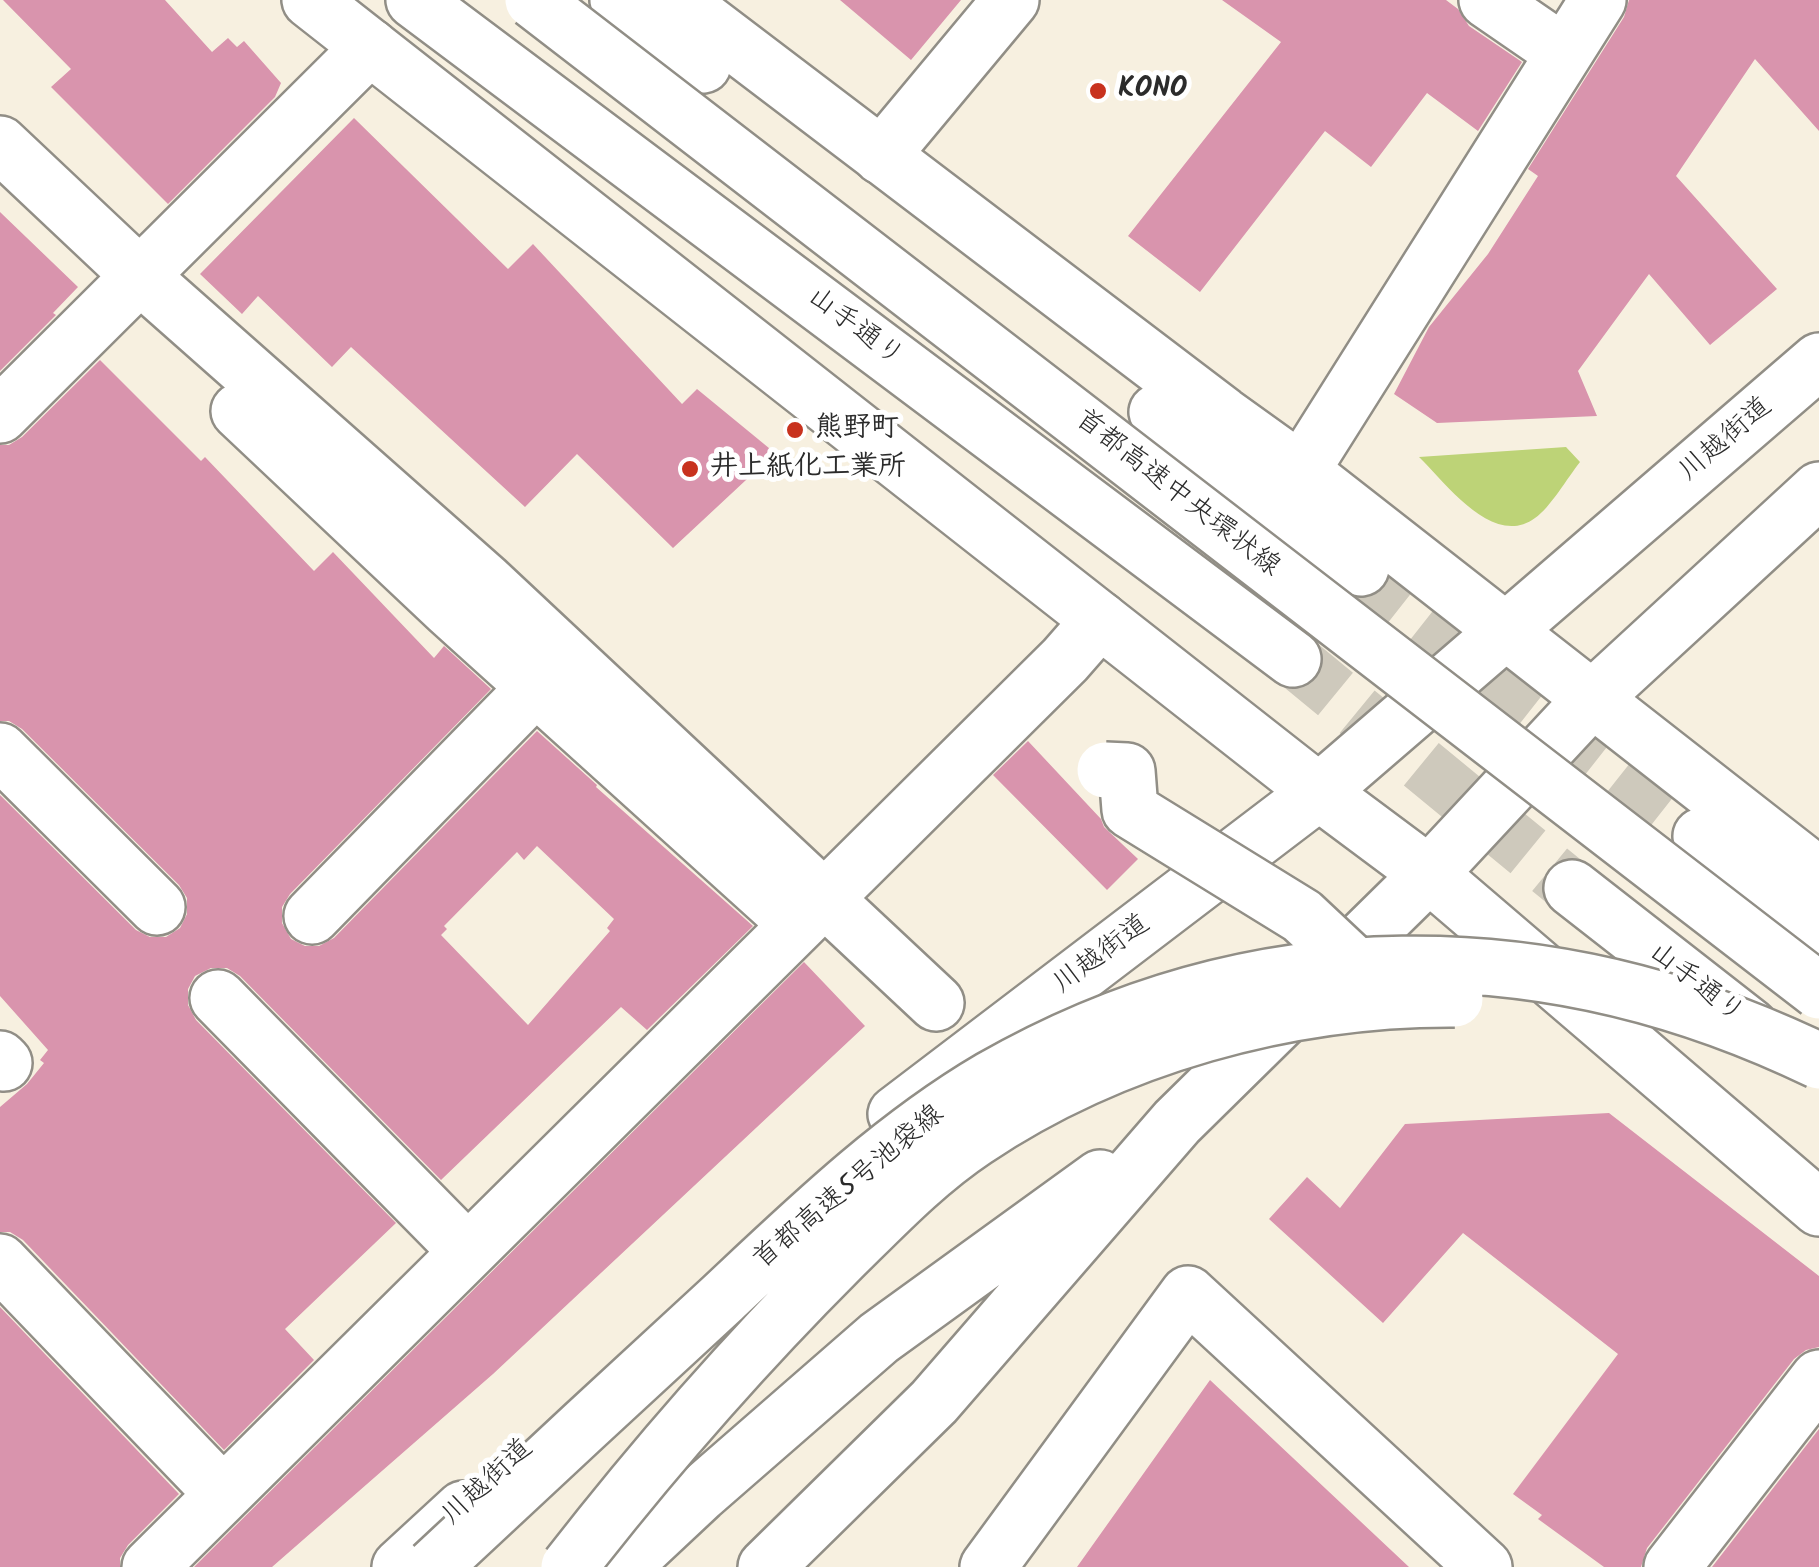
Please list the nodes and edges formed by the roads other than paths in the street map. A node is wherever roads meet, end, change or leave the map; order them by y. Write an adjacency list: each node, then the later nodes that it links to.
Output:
1 (310, 0): 10 (main road)
2 (414, 0): 22 (main road, 山手通り)
3 (533, 0): 37 (main road, 首都高速中央環状線, bridge)
4 (567, 0): 36 (main road, 首都高速中央環状線)
5 (618, 0): 19 (main road)
6 (677, 0): 13 (main road)
7 (1011, 0): 13 (main road)
8 (1487, 0): 11 (main road)
9 (1598, 0): 11 (main road)
10 (370, 47): 14 (main road); 20 (main road)
11 (1564, 53): 17 (main road)
12 (0, 144): 14 (main road)
13 (880, 156): 17 (main road)
14 (128, 285): 16 (main road); 23 (main road); 33 (main road)
15 (1819, 361): 21 (main road, 川越街道)
16 (0, 415)
17 (1301, 470): 21 (main road)
18 (1819, 490): 24 (main road)
19 (1361, 568)
20 (1100, 620): 27 (main road); 33 (main road)
21 (1505, 632): 24 (main road); 27 (main road, 川越街道)
22 (1294, 659)
23 (538, 686): 33 (main road); 34 (main road)
24 (1592, 698): 29 (main road); 30 (main road)
25 (0, 752): 32 (main road)
26 (1105, 770): 40 (main road, bridge)
27 (1319, 792): 29 (main road); 49 (main road, 川越街道)
28 (1701, 836): 35 (main road)
29 (1429, 874): 43 (main road); 44 (main road)
30 (1819, 876)
31 (1572, 888): 42 (main road, 山手通り)
32 (157, 907)
33 (810, 910): 39 (main road); 45 (main road)
34 (312, 916)
35 (1819, 926)
36 (1819, 963)
37 (1819, 990)
38 (218, 998): 45 (main road)
39 (936, 1003)
40 (1410, 1018)
41 (1819, 1061): 52 (main road, 首都高速5号池袋線, bridge)
42 (1819, 1085): 54 (main road, 首都高速5号池袋線, bridge)
43 (1177, 1122): 55 (main road); 56 (main road)
44 (1819, 1208)
45 (468, 1251): 48 (main road)
46 (0, 1262): 48 (main road)
47 (1819, 1378): 59 (main road)
48 (223, 1494): 50 (main road)
49 (476, 1496): 51 (main road, 川越街道); 53 (main road, bridge)
50 (150, 1567)
51 (400, 1567)
52 (433, 1567)
53 (445, 1567)
54 (569, 1567)
55 (622, 1567)
56 (766, 1567)
57 (988, 1567): 58 (main road)
58 (1484, 1567)
59 (1672, 1567)

